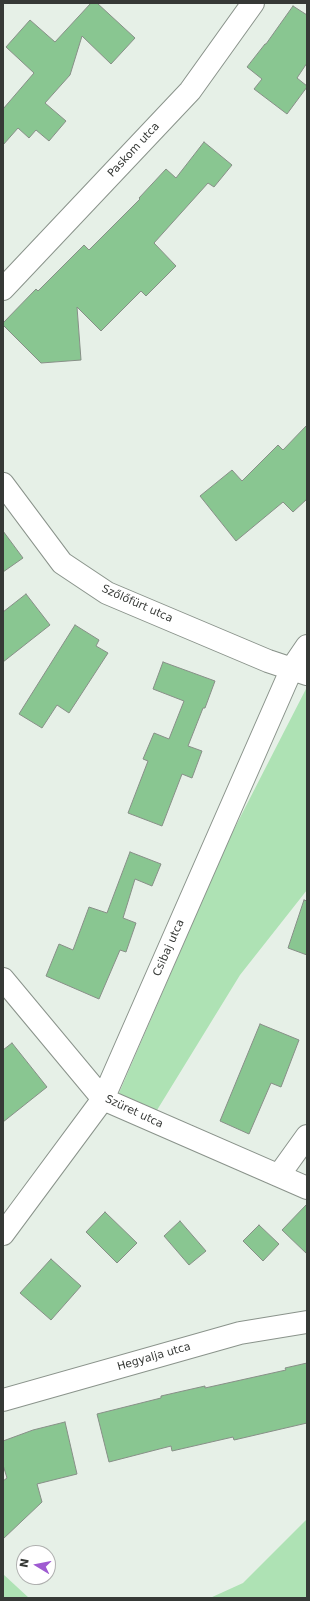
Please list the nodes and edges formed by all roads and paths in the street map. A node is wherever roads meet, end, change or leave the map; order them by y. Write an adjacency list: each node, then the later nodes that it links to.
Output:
1 (253, 3): 2 (street, Paskom utca)
2 (3, 289)
3 (3, 484): 5 (street, Szőlőfürt utca)
4 (307, 646): 5 (street, Csibaj utca)
5 (299, 671): 7 (street, Csibaj utca)
6 (3, 980): 7 (street, Szüret utca)
7 (103, 1099): 9 (street, Szüret utca); 11 (street, Csibaj utca)
8 (307, 1136): 9 (street)
9 (279, 1175): 10 (street, Szüret utca)
10 (307, 1188)
11 (3, 1234)
12 (307, 1322): 13 (street, Hegyalja utca)
13 (3, 1400)

